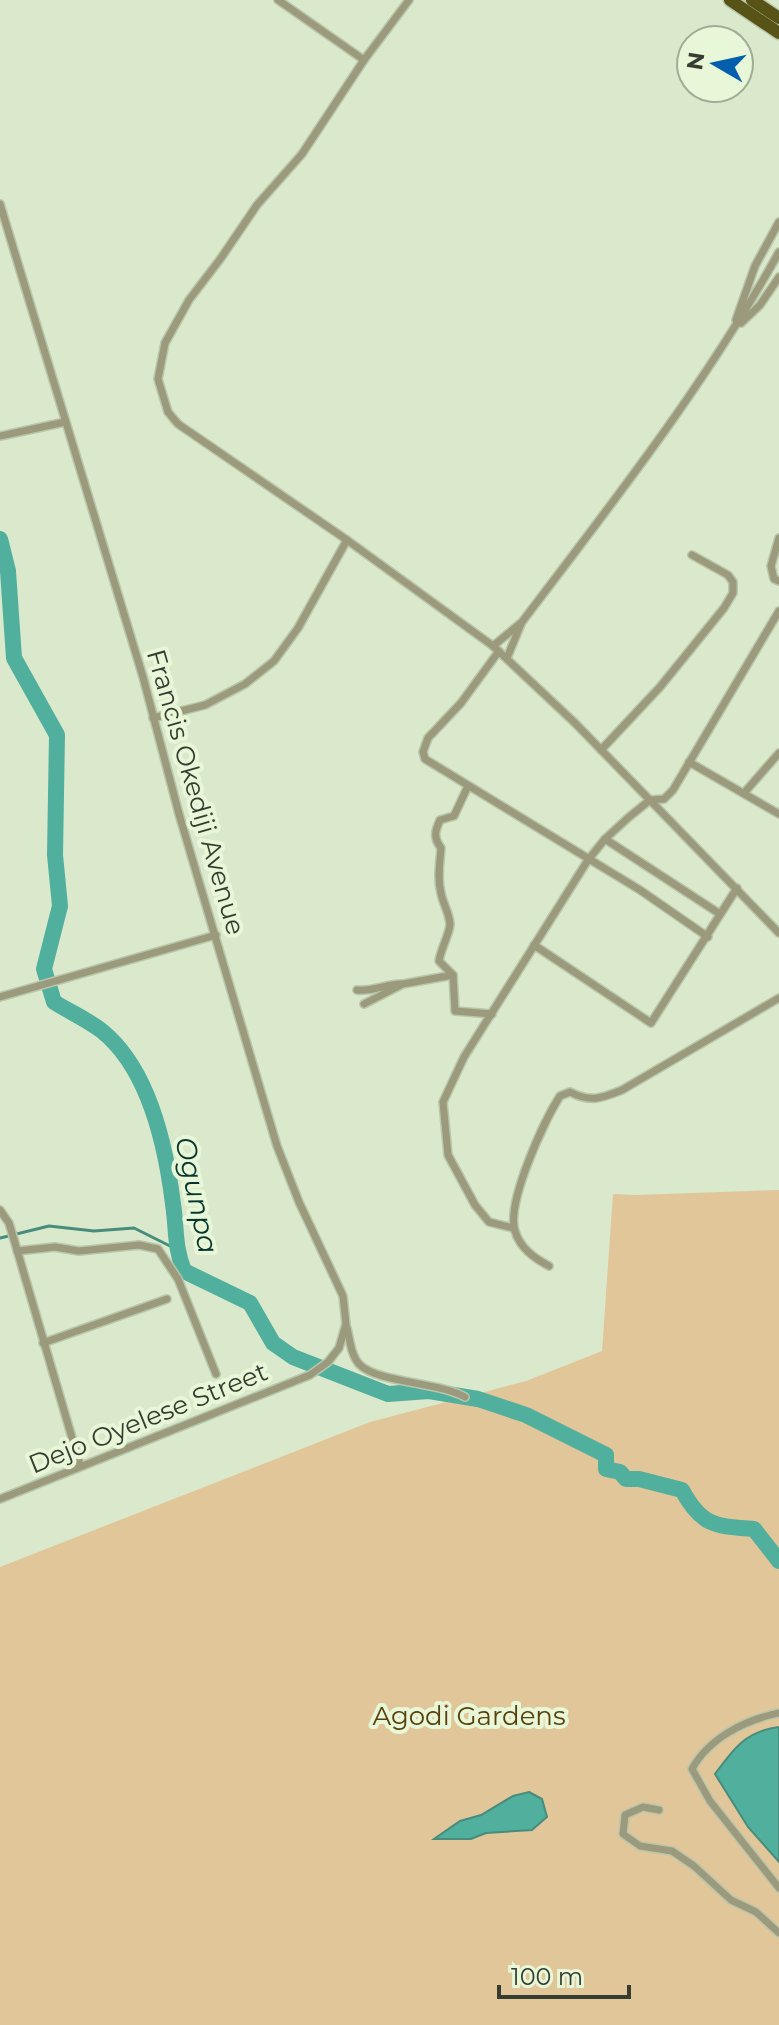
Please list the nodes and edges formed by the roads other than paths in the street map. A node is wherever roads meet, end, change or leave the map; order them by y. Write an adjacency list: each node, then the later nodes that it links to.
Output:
1 (278, 0): 7 (street)
2 (409, 0): 7 (street)
3 (730, 0): 6 (highway)
4 (752, 0): 5 (highway)
5 (779, 18)
6 (779, 33)
7 (364, 60): 16 (street)
8 (0, 204): 13 (street, Francis Okediji Avenue)
9 (779, 222): 12 (street)
10 (779, 252): 12 (street)
11 (779, 277): 12 (street)
12 (731, 333): 20 (street)
13 (65, 422): 14 (street); 23 (street, Francis Okediji Avenue)
14 (0, 436)
15 (779, 538): 18 (street)
16 (347, 540): 21 (street); 23 (street)
17 (692, 555): 24 (street)
18 (779, 581)
19 (779, 611): 26 (street)
20 (522, 622): 21 (street); 22 (street)
21 (496, 649): 22 (street); 27 (street)
22 (507, 658): 24 (street)
23 (153, 718): 36 (street, Francis Okediji Avenue)
24 (601, 750): 29 (street)
25 (779, 753): 28 (street)
26 (689, 762): 28 (street); 29 (street)
27 (468, 786): 32 (street); 39 (street)
28 (744, 793): 30 (street)
29 (650, 800): 31 (street); 33 (street)
30 (779, 814)
31 (605, 839): 32 (street); 34 (street)
32 (588, 860): 37 (street); 38 (street)
33 (737, 888): 34 (street); 35 (street)
34 (720, 914): 37 (street)
35 (779, 933)
36 (216, 935): 42 (street); 51 (street, Francis Okediji Avenue)
37 (708, 937): 38 (street)
38 (534, 945): 45 (street)
39 (453, 975): 40 (street); 45 (street)
40 (403, 984): 41 (street); 44 (street)
41 (357, 990)
42 (0, 997)
43 (779, 998): 47 (street)
44 (364, 1004)
45 (492, 1014): 47 (street)
46 (0, 1210): 48 (street)
47 (513, 1228): 49 (street)
48 (16, 1247): 52 (street); 53 (street)
49 (549, 1266)
50 (167, 1299): 52 (street)
51 (346, 1324): 54 (street, Francis Okediji Avenue); 55 (street, Dejo Oyelese Street)
52 (43, 1343): 55 (street)
53 (216, 1374)
54 (465, 1397)
55 (80, 1465): 56 (street, Dejo Oyelese Street)
56 (0, 1499)
57 (779, 1713): 59 (street)
58 (659, 1810): 60 (street)
59 (779, 1888)
60 (779, 1933)

